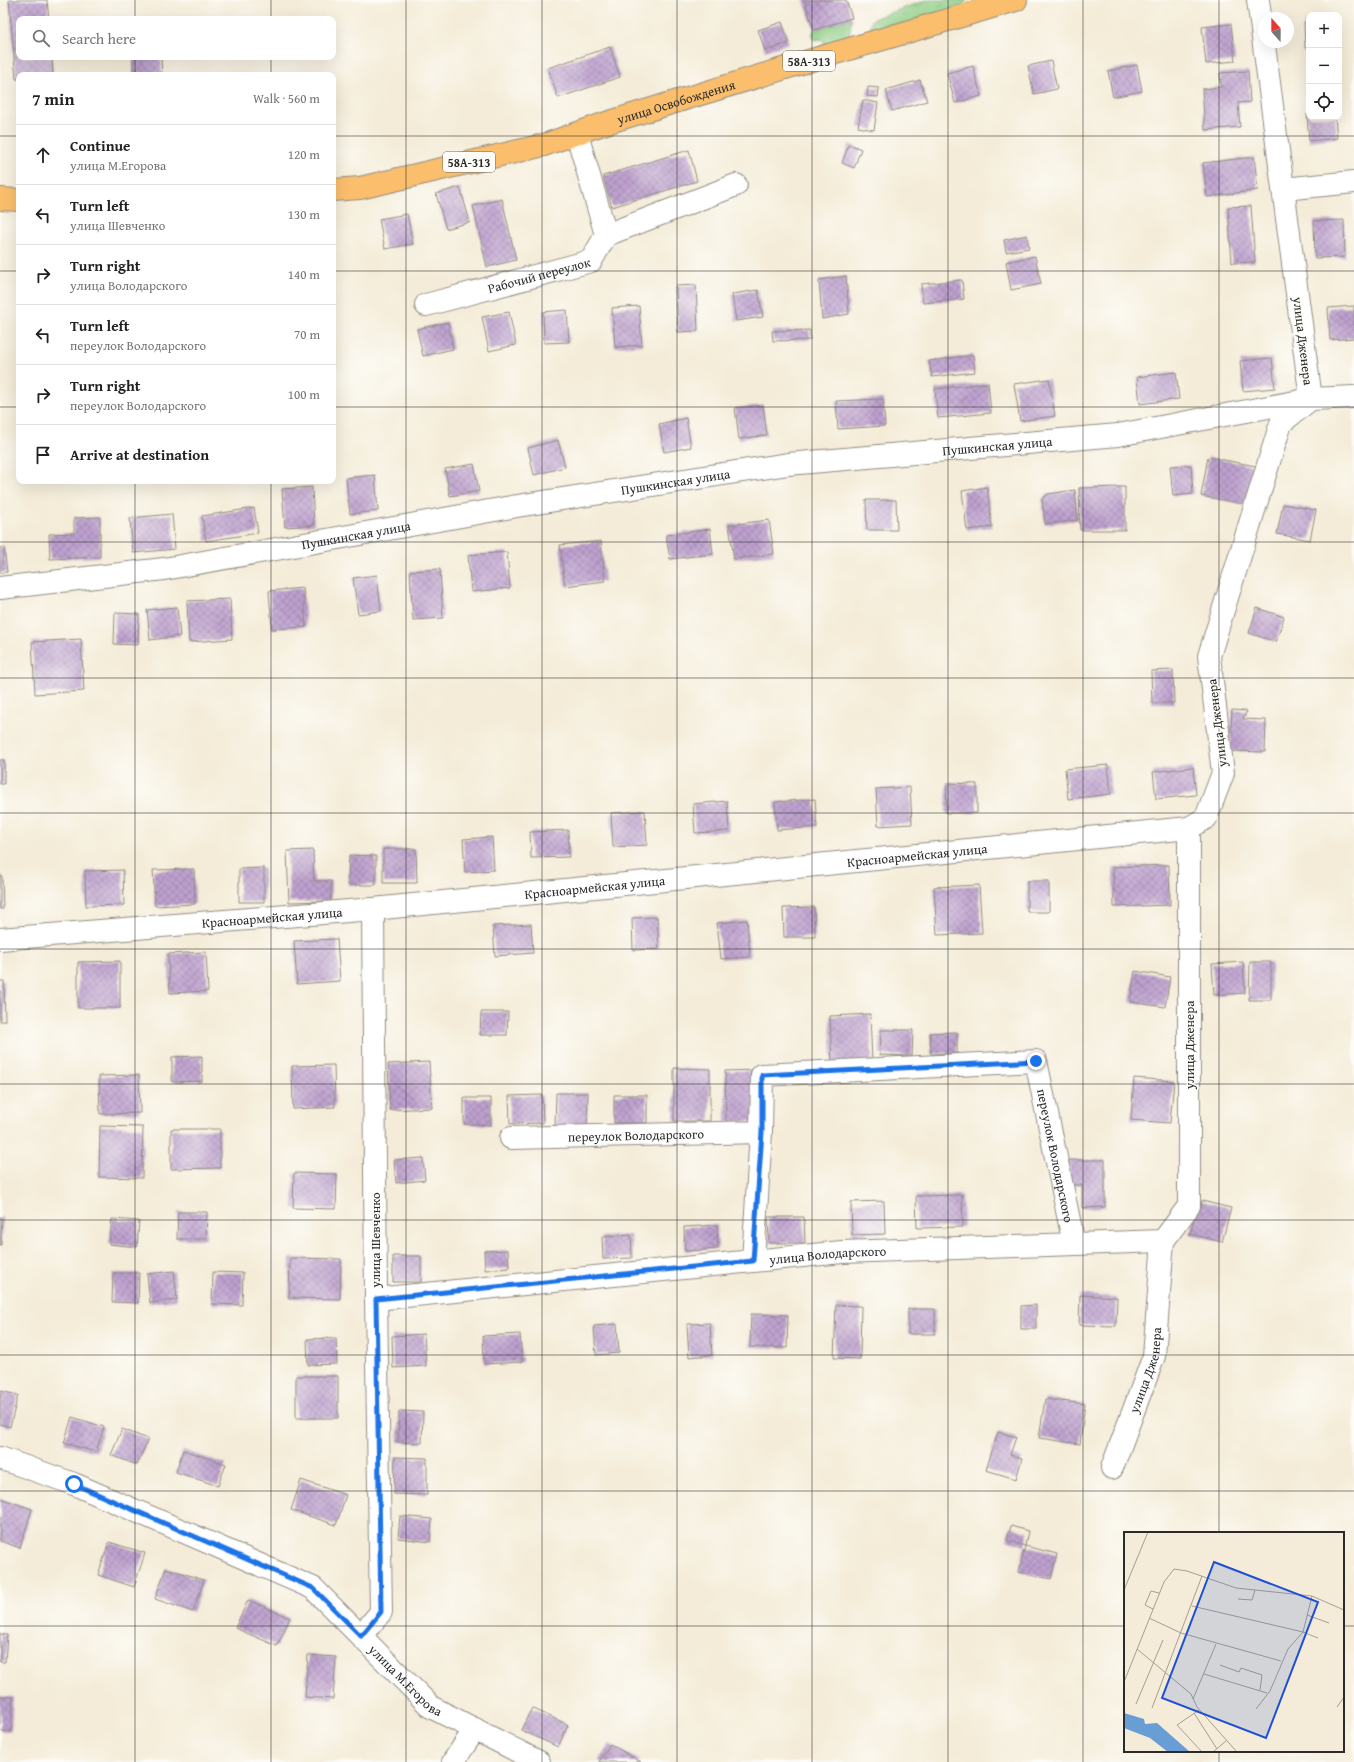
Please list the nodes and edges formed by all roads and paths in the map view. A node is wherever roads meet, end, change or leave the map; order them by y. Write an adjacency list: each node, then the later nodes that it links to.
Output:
1 (1016, 0): 3 (main road, улица Освобождения / 58А-313)
2 (1258, 0): 6 (street, улица Дженера)
3 (577, 134): 7 (main road, улица Освобождения / 58А-313); 10 (street)
4 (1354, 182): 6 (street)
5 (736, 185): 10 (street)
6 (1283, 189): 13 (street, улица Дженера)
7 (336, 190)
8 (0, 199): 9 (main road)
9 (16, 200)
10 (606, 235): 11 (street, Рабочий переулок)
11 (426, 305)
12 (1354, 397): 13 (street, Пушкинская улица)
13 (1311, 399): 14 (street, Пушкинская улица); 15 (street, улица Дженера)
14 (0, 588)
15 (1189, 828): 16 (street, Красноармейская улица); 20 (street, улица Дженера)
16 (373, 909): 17 (street, Красноармейская улица); 23 (street, улица Шевченко)
17 (0, 939)
18 (762, 1132): 19 (street, переулок Володарского); 21 (street, переулок Володарского); 22 (street, переулок Володарского)
19 (511, 1138)
20 (1163, 1242): 21 (street, улица Володарского); 25 (street, улица Дженера)
21 (1074, 1244): 22 (street, улица Володарского)
22 (753, 1261): 23 (street, улица Володарского)
23 (376, 1299): 26 (street, улица Шевченко)
24 (0, 1458): 26 (street, улица М.Егорова)
25 (1112, 1468)
26 (361, 1636): 27 (street, улица М.Егорова)
27 (475, 1729): 28 (street); 29 (street, улица М.Егорова)
28 (454, 1762)
29 (539, 1762)

